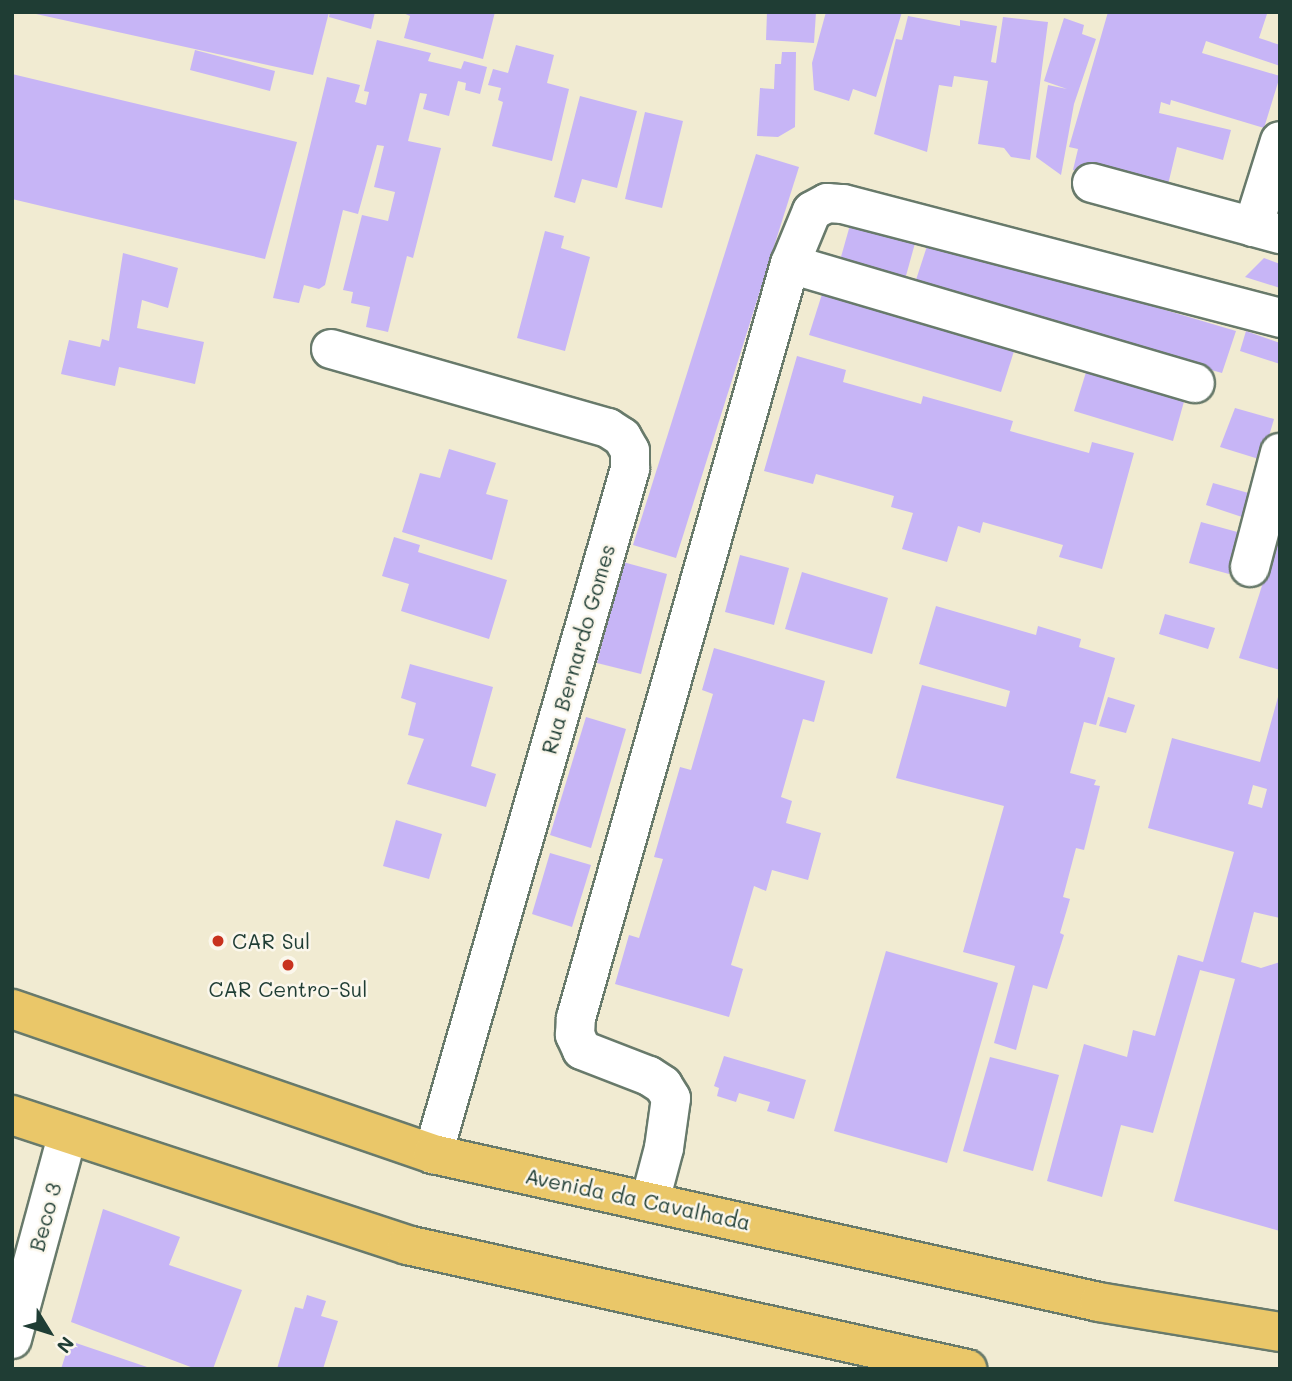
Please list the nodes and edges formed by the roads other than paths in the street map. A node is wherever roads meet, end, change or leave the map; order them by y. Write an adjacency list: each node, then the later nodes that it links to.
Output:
1 (1280, 141): 3 (street)
2 (1091, 183): 3 (street)
3 (1266, 230)
4 (790, 264): 5 (street); 7 (street); 14 (street)
5 (1280, 318)
6 (331, 349): 13 (street, Rua Bernardo Gomes)
7 (1195, 383)
8 (1280, 453): 9 (street)
9 (1250, 567)
10 (12, 1009): 13 (main road, Avenida da Cavalhada)
11 (12, 1115): 12 (main road)
12 (67, 1136): 16 (street, Beco 3); 17 (main road)
13 (433, 1154): 14 (main road, Avenida da Cavalhada)
14 (650, 1201): 15 (main road, Avenida da Cavalhada)
15 (1280, 1332)
16 (12, 1339)
17 (967, 1369)

